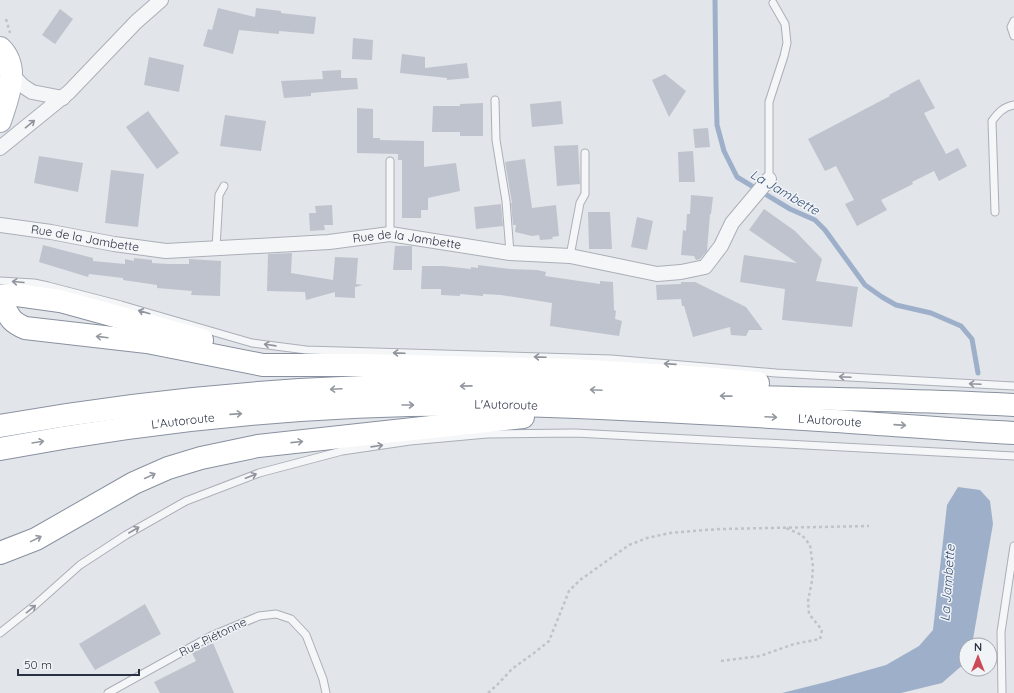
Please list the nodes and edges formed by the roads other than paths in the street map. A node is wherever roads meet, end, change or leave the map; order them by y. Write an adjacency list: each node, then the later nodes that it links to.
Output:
1 (161, 0): 7 (street)
2 (773, 3): 14 (lane)
3 (1014, 21): 4 (lane)
4 (1014, 36)
5 (1, 46): 6 (main road)
6 (11, 74): 7 (street); 10 (main road)
7 (63, 98): 11 (street, one-way to 7)
8 (495, 100): 20 (lane)
9 (1014, 105): 16 (lane)
10 (0, 121)
11 (0, 148)
12 (584, 153): 21 (lane)
13 (390, 161): 18 (lane)
14 (768, 179): 21 (street, Rue de la Jambette)
15 (224, 186): 19 (lane)
16 (995, 212)
17 (0, 225): 19 (street, Rue de la Jambette)
18 (390, 234): 19 (street, Rue de la Jambette); 20 (street, Rue de la Jambette)
19 (216, 248)
20 (510, 253): 21 (street, Rue de la Jambette)
21 (570, 256)
22 (0, 281): 24 (lane, one-way to 22)
23 (1, 300): 25 (main road); 25 (main road, one-way to 23)
24 (438, 360): 25 (main road); 26 (lane, one-way to 24); 27 (main road)
25 (363, 365)
26 (1014, 386)
27 (919, 400): 28 (main road, L'Autoroute); 30 (main road, L'Autoroute, one-way to 30)
28 (1014, 406)
29 (676, 412): 31 (main road, L'Autoroute, one-way to 31); 32 (main road, L'Autoroute, one-way to 29); 35 (main road, one-way to 29)
30 (0, 426)
31 (1014, 432)
32 (0, 449)
33 (1014, 456): 36 (lane, one-way to 33)
34 (1014, 546): 39 (lane)
35 (0, 553)
36 (0, 633)
37 (108, 693): 38 (lane, Rue Piétonne)
38 (326, 693)
39 (1002, 693)

